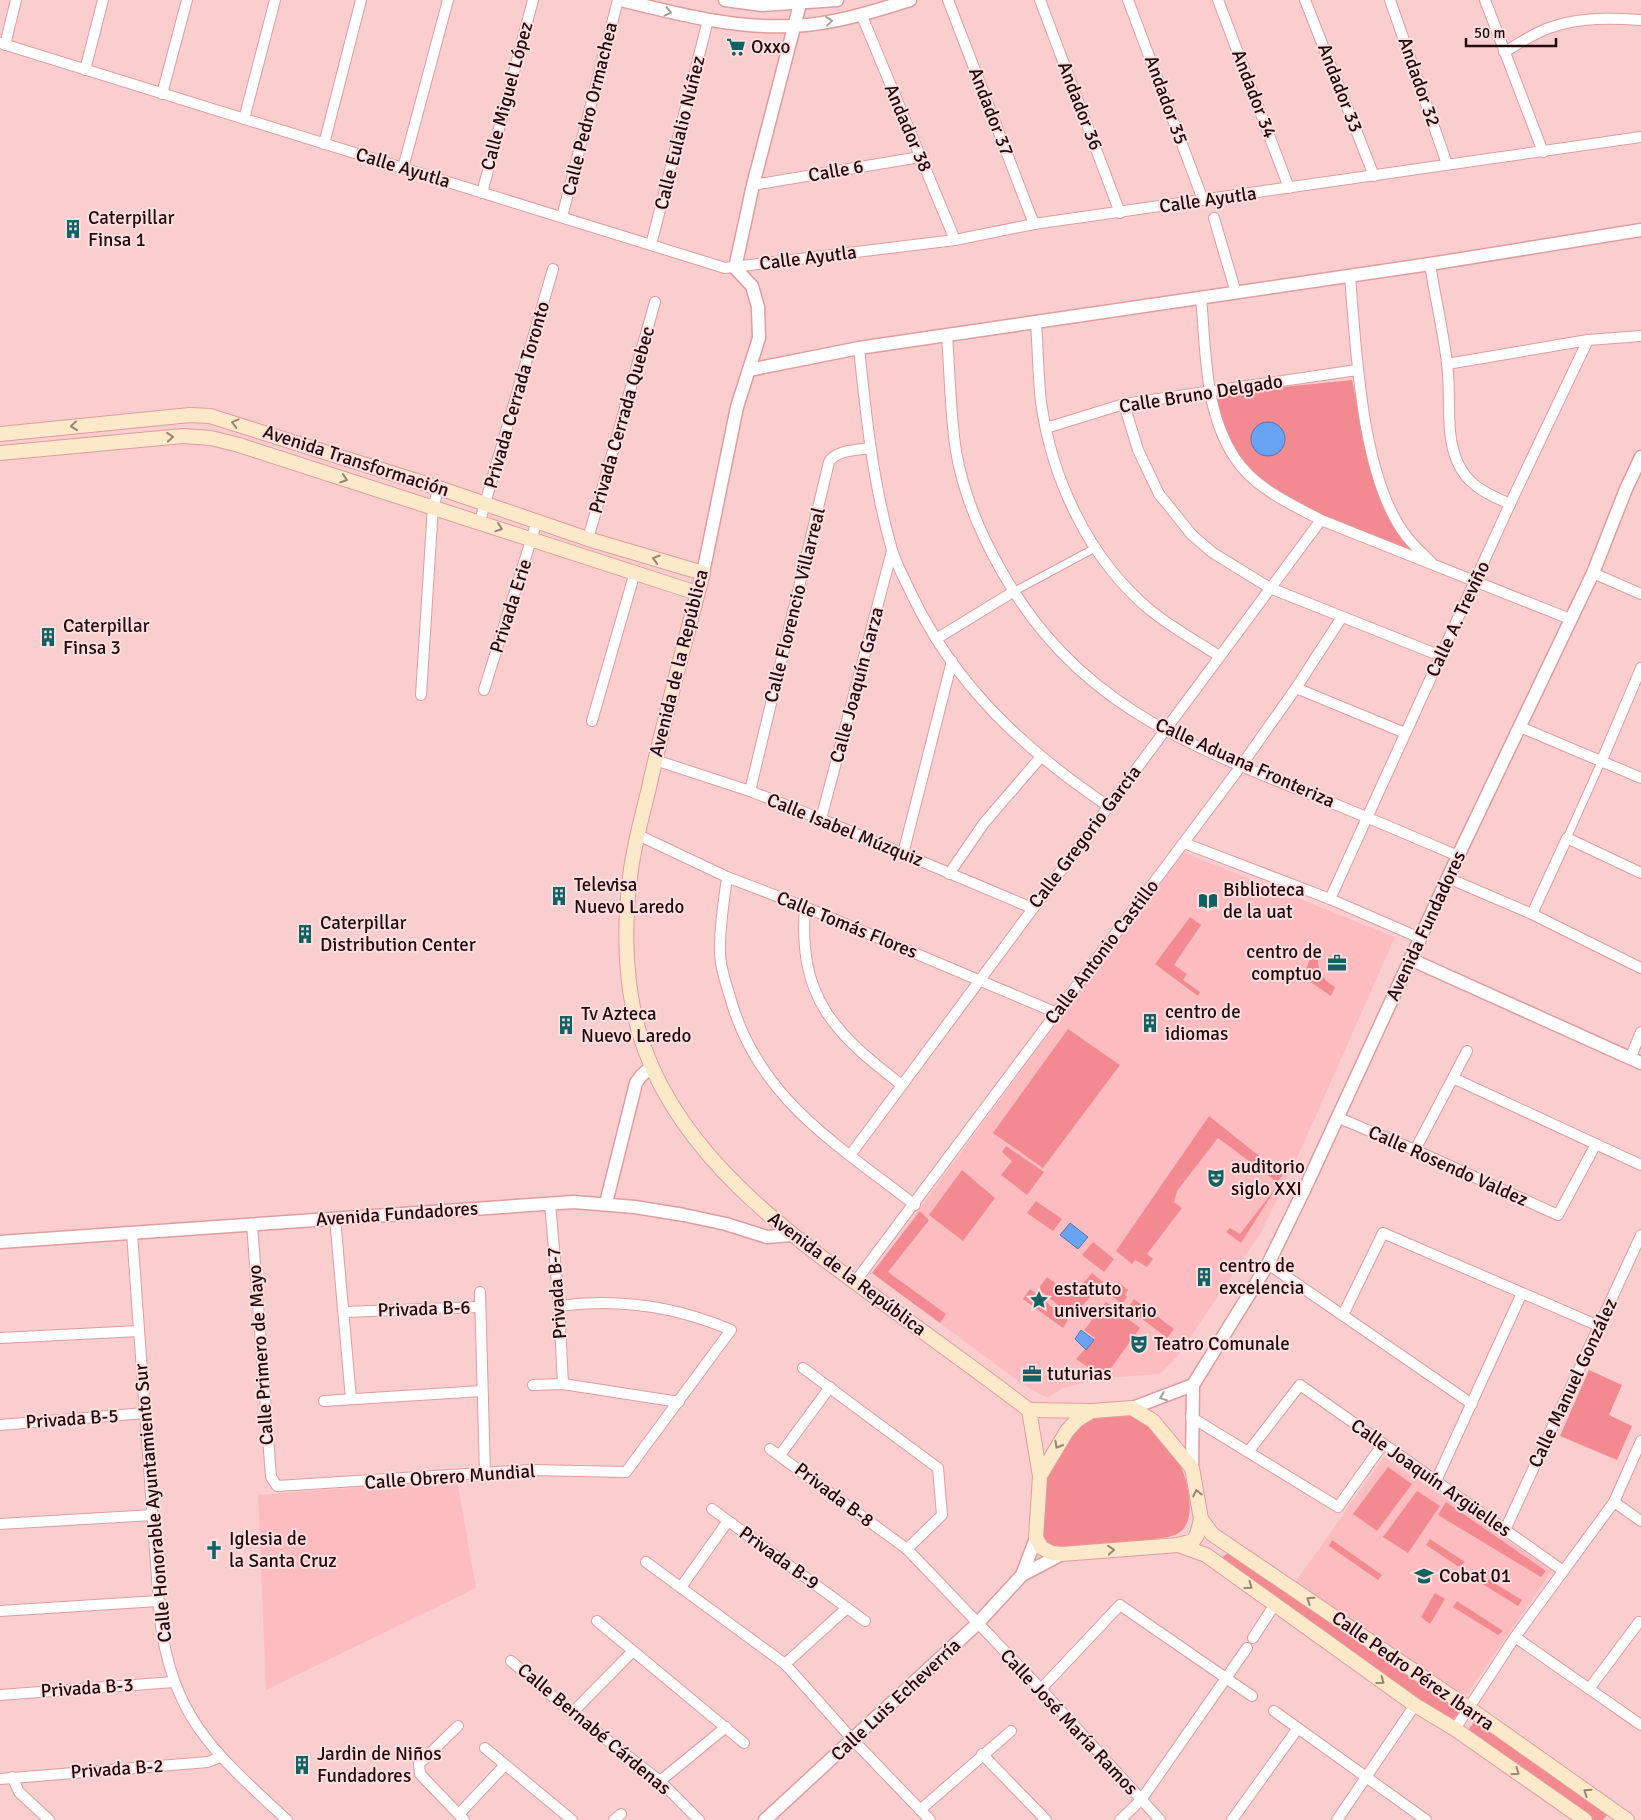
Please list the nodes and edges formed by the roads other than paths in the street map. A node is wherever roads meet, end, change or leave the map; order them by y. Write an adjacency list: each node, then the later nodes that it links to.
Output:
1 (16, 0): 24 (street)
2 (103, 0): 26 (street)
3 (187, 0): 27 (street)
4 (275, 0): 28 (street)
5 (361, 0): 30 (street)
6 (448, 0): 34 (street)
7 (533, 0): 38 (street, Calle Miguel López)
8 (620, 0): 21 (street, one-way to 21); 41 (street, Calle Pedro Ormachea)
9 (725, 0): 19 (street)
10 (837, 0): 19 (street)
11 (910, 0): 20 (street)
12 (948, 0): 43 (street, Andador 37)
13 (1040, 0): 40 (street, Andador 36)
14 (1128, 0): 39 (street, Andador 35)
15 (1218, 0): 37 (street, Andador 34)
16 (1305, 0): 35 (street, Andador 33)
17 (1390, 0): 33 (street, Andador 32)
18 (1485, 0): 25 (street)
19 (800, 2): 23 (street)
20 (862, 16): 23 (street, one-way to 20); 32 (street, Andador 38)
21 (708, 20): 23 (street); 46 (street, Calle Eulalio Núñez)
22 (1641, 20): 25 (street)
23 (795, 26): 36 (street)
24 (2, 44): 26 (street, Calle Ayutla)
25 (1504, 52): 31 (street)
26 (84, 70): 27 (street, Calle Ayutla)
27 (162, 94): 28 (street, Calle Ayutla)
28 (244, 119): 30 (street, Calle Ayutla)
29 (1641, 137): 31 (street, Calle Ayutla)
30 (324, 144): 34 (street, Calle Ayutla)
31 (1543, 152): 33 (street, Calle Ayutla)
32 (920, 157): 36 (street, Calle 6); 45 (street, Andador 38)
33 (1447, 164): 35 (street, Calle Ayutla)
34 (403, 168): 38 (street, Calle Ayutla)
35 (1374, 176): 37 (street, Calle Ayutla)
36 (753, 186): 48 (street)
37 (1289, 188): 39 (street, Calle Ayutla)
38 (482, 192): 41 (street, Calle Ayutla)
39 (1203, 200): 40 (street, Calle Ayutla)
40 (1120, 212): 43 (street, Calle Ayutla)
41 (562, 217): 46 (street, Calle Ayutla)
42 (1214, 218): 51 (street)
43 (1034, 224): 45 (street, Calle Ayutla)
44 (1641, 230): 47 (street)
45 (954, 240): 48 (street, Calle Ayutla)
46 (651, 245): 48 (street, Calle Ayutla)
47 (1430, 264): 50 (street); 59 (street)
48 (735, 268): 60 (street, Avenida de la República)
49 (553, 269): 78 (street, Privada Cerrada Toronto)
50 (1350, 276): 51 (street); 61 (street)
51 (1236, 292): 52 (street)
52 (1202, 297): 54 (street); 62 (street)
53 (656, 302): 85 (street, Privada Cerrada Quebec)
54 (1036, 323): 55 (street); 65 (street)
55 (947, 336): 58 (street); 94 (street, Calle Aduana Fronteriza)
56 (1641, 336): 57 (street)
57 (1588, 340): 59 (street); 79 (street, Calle A. Treviño)
58 (859, 348): 60 (street); 68 (street)
59 (1447, 364): 79 (street)
60 (749, 370): 90 (street, Avenida de la República)
61 (1357, 370): 62 (street, Calle Bruno Delgado); 88 (street)
62 (1210, 392): 63 (street, Calle Bruno Delgado); 81 (street)
63 (1124, 404): 65 (street, Calle Bruno Delgado); 93 (street)
64 (141, 420): 66 (main road, Avenida Transformación, one-way to 66); 67 (main road); 69 (main road, Avenida Transformación, one-way to 64)
65 (1046, 428): 86 (street)
66 (0, 434)
67 (143, 440): 70 (main road, Avenida Transformación); 73 (main road, Avenida Transformación, one-way to 73)
68 (870, 448): 87 (street); 117 (street, Calle Florencio Villarreal)
69 (327, 452): 72 (main road, Avenida Transformación); 73 (main road)
70 (0, 453)
71 (1641, 457): 91 (street, Avenida Fundadores)
72 (370, 466): 74 (main road, Avenida Transformación); 75 (main road)
73 (321, 471): 75 (main road, Avenida Transformación, one-way to 75)
74 (400, 476): 76 (main road, Avenida Transformación); 77 (main road)
75 (364, 485): 77 (main road, Avenida Transformación)
76 (439, 488): 78 (main road, Avenida Transformación); 80 (street)
77 (398, 496): 80 (main road, Avenida Transformación)
78 (486, 504): 82 (street, Privada Cerrada Toronto); 83 (main road, Avenida Transformación)
79 (1510, 504): 92 (street, Calle A. Treviño)
80 (433, 507): 82 (main road, Avenida Transformación); 107 (street)
81 (1321, 520): 88 (street); 93 (street, Calle Gregorio García)
82 (480, 521): 84 (main road, Avenida Transformación, one-way to 84)
83 (537, 521): 84 (street, Privada Erie); 85 (main road, Avenida Transformación)
84 (532, 539): 89 (main road, Avenida Transformación); 106 (street, Privada Erie)
85 (588, 539): 90 (main road, Avenida Transformación, one-way to 85)
86 (1095, 548): 94 (street); 100 (street)
87 (892, 551): 99 (street); 120 (street, Calle Joaquín Garza)
88 (1433, 564): 92 (street)
89 (634, 572): 95 (main road, Avenida Transformación); 108 (street)
90 (702, 573): 95 (main road, Avenida de la República)
91 (1593, 573): 96 (street); 98 (street, Avenida Fundadores)
92 (1475, 581): 98 (street); 101 (street, Calle A. Treviño)
93 (1270, 588): 97 (street); 100 (street, Calle Gregorio García)
94 (1014, 592): 99 (street); 110 (street, Calle Aduana Fronteriza)
95 (697, 593): 113 (main road, Avenida de la República)
96 (1641, 594)
97 (1342, 617): 101 (street); 104 (street, Calle Antonio Castillo)
98 (1570, 619): 109 (street, Avenida Fundadores)
99 (936, 639): 102 (street)
100 (1219, 656): 110 (street, Calle Gregorio García)
101 (1441, 656): 111 (street, Calle A. Treviño)
102 (952, 661): 112 (street); 124 (street)
103 (1641, 668): 105 (street)
104 (1296, 688): 111 (street); 115 (street, Calle Antonio Castillo)
105 (1637, 689): 114 (street)
106 (484, 690)
107 (420, 695)
108 (592, 721)
109 (1520, 727): 114 (street); 125 (street, Avenida Fundadores)
110 (1164, 731): 115 (street, Calle Aduana Fronteriza); 118 (street, Calle Gregorio García)
111 (1406, 733): 119 (street, Calle A. Treviño)
112 (1040, 758): 118 (street); 127 (street)
113 (655, 760): 117 (street, Calle Isabel Múzquiz); 121 (main road, Avenida de la República)
114 (1602, 760): 116 (street); 122 (street)
115 (1241, 766): 119 (street, Calle Aduana Fronteriza); 123 (street, Calle Antonio Castillo)
116 (1641, 778)
117 (750, 791): 120 (street, Calle Isabel Múzquiz)
118 (1108, 806): 132 (street, Calle Gregorio García)
119 (1367, 817): 125 (street, Calle Aduana Fronteriza); 130 (street, Calle A. Treviño)
120 (821, 819): 124 (street, Calle Isabel Múzquiz)
121 (638, 835): 128 (street, Calle Tomás Flores); 142 (main road, Avenida de la República)
122 (1567, 838): 126 (street); 133 (street)
123 (1184, 843): 130 (street); 138 (street, Calle Antonio Castillo)
124 (903, 854): 127 (street, Calle Isabel Múzquiz)
125 (1458, 856): 129 (street, Avenida Fundadores)
126 (1641, 873)
127 (949, 874): 132 (street, Calle Isabel Múzquiz)
128 (727, 877): 131 (street, Calle Tomás Flores); 148 (street)
129 (1448, 878): 133 (street); 134 (street, Avenida Fundadores)
130 (1330, 899): 134 (street)
131 (805, 906): 137 (street, Calle Tomás Flores); 144 (street)
132 (1032, 908): 137 (street, Calle Gregorio García)
133 (1532, 914): 136 (street)
134 (1420, 938): 135 (street, Avenida Fundadores)
135 (1410, 959): 141 (street); 145 (street, Avenida Fundadores)
136 (1641, 968)
137 (979, 980): 138 (street, Calle Tomás Flores); 144 (street, Calle Gregorio García)
138 (1057, 1013): 152 (street, Calle Antonio Castillo)
139 (1641, 1032): 141 (street)
140 (1467, 1051): 143 (street)
141 (1636, 1061)
142 (652, 1066): 151 (street); 156 (main road, Avenida de la República)
143 (1453, 1078): 146 (street); 147 (street)
144 (902, 1086): 148 (street, Calle Gregorio García)
145 (1338, 1118): 147 (street, Calle Rosendo Valdez); 160 (street, Avenida Fundadores)
146 (1596, 1144): 147 (street, Calle Rosendo Valdez); 149 (street)
147 (1415, 1150)
148 (851, 1154): 152 (street)
149 (1641, 1165)
150 (550, 1203): 151 (street, Avenida Fundadores); 153 (street, Avenida Fundadores); 164 (street, Privada B-7)
151 (606, 1204): 156 (street, Avenida Fundadores)
152 (915, 1205): 161 (street, Calle Antonio Castillo)
153 (335, 1218): 154 (street, Avenida Fundadores); 166 (street)
154 (252, 1224): 155 (street, Avenida Fundadores); 196 (street, Calle Primero de Mayo)
155 (132, 1233): 158 (street, Avenida Fundadores); 169 (street, Calle Honorable Ayuntamiento Sur)
156 (791, 1235): 161 (main road, Avenida de la República)
157 (1641, 1235): 159 (street, Calle Manuel González)
158 (0, 1242)
159 (1638, 1251): 168 (street, Calle Manuel González)
160 (1268, 1264): 167 (street); 174 (street, Avenida Fundadores)
161 (855, 1282): 182 (main road, Avenida de la República)
162 (480, 1292): 165 (street)
163 (1522, 1293): 167 (street); 168 (street); 180 (street)
164 (559, 1306): 172 (street, Privada B-7); 179 (street)
165 (480, 1307): 166 (street, Privada B-6); 176 (street, Privada B-6)
166 (344, 1312): 177 (street)
167 (1343, 1314): 180 (street)
168 (1600, 1326): 204 (street, Calle Manuel González)
169 (139, 1331): 170 (street); 184 (street, Calle Honorable Ayuntamiento Sur)
170 (0, 1338)
171 (803, 1368): 175 (street)
172 (563, 1384): 173 (street); 179 (street)
173 (533, 1385)
174 (1193, 1385): 181 (street, one-way to 181); 185 (street)
175 (830, 1387): 191 (street, Privada B-8); 207 (street)
176 (482, 1391): 177 (street); 193 (street, Privada B-6)
177 (351, 1399): 178 (street)
178 (324, 1401)
179 (679, 1402): 193 (street, Calle Obrero Mundial)
180 (1472, 1404): 195 (street)
181 (1132, 1408): 183 (main road); 192 (main road)
182 (1029, 1410): 183 (main road); 194 (main road)
183 (1092, 1412): 194 (main road, one-way to 194)
184 (145, 1413): 186 (street, Privada B-5); 199 (street, Calle Honorable Ayuntamiento Sur)
185 (1191, 1417): 190 (street); 192 (street)
186 (0, 1425)
187 (1641, 1441): 197 (street)
188 (1383, 1444): 190 (street); 190 (street, Calle Joaquín Argüelles); 195 (street, Calle Joaquín Argüelles)
189 (770, 1449): 191 (street)
190 (1248, 1452)
191 (780, 1455): 207 (street, Privada B-8)
192 (1192, 1468): 200 (main road, one-way to 192)
193 (485, 1474): 196 (street, Calle Obrero Mundial)
194 (1040, 1476): 205 (main road)
195 (1436, 1481): 204 (street, Calle Joaquín Argüelles)
196 (274, 1484)
197 (1614, 1502): 202 (street); 212 (street)
198 (712, 1509): 201 (street)
199 (153, 1515): 203 (street); 215 (street, Calle Honorable Ayuntamiento Sur)
200 (1201, 1519): 206 (main road); 208 (main road, Calle Pedro Pérez Ibarra)
201 (728, 1521): 214 (street, Privada B-9); 217 (street, Privada B-9)
202 (1641, 1521)
203 (0, 1524)
204 (1505, 1530): 212 (street, Calle Joaquín Argüelles)
205 (1036, 1538): 209 (main road); 213 (street, Calle Luis Echeverría)
206 (1178, 1545): 209 (main road, one-way to 206); 211 (main road, Calle Pedro Pérez Ibarra)
207 (907, 1549): 222 (street, Privada B-8)
208 (1237, 1551): 211 (main road); 236 (main road, Calle Pedro Pérez Ibarra, one-way to 208)
209 (1062, 1554): 213 (street, Calle Luis Echeverría)
210 (646, 1562): 214 (street)
211 (1224, 1568): 216 (main road, Calle Pedro Pérez Ibarra, one-way to 216)
212 (1562, 1570): 223 (street)
213 (1022, 1575): 222 (street, Calle Luis Echeverría)
214 (681, 1587): 228 (street)
215 (158, 1601): 218 (street); 230 (street, Calle Honorable Ayuntamiento Sur)
216 (1275, 1604): 224 (street); 235 (main road, Calle Pedro Pérez Ibarra, one-way to 235)
217 (846, 1608): 220 (street, Privada B-9); 228 (street)
218 (0, 1611)
219 (597, 1621): 226 (street)
220 (866, 1621)
221 (1640, 1623): 232 (street)
222 (977, 1624): 231 (street, Calle José María Ramos); 245 (street, Calle Luis Echeverría)
223 (1515, 1637): 232 (street); 236 (street)
224 (1253, 1638)
225 (1247, 1648): 229 (street)
226 (632, 1652): 238 (street); 241 (street)
227 (511, 1661): 238 (street, Calle Bernabé Cárdenas)
228 (785, 1664): 245 (street)
229 (1227, 1678): 231 (street); 234 (street); 255 (street)
230 (174, 1682): 233 (street, Privada B-3); 249 (street, Calle Honorable Ayuntamiento Sur)
231 (1042, 1689): 255 (street, Calle José María Ramos)
232 (1589, 1689): 239 (street)
233 (0, 1695)
234 (1252, 1696)
235 (1415, 1705): 243 (main road, Calle Pedro Pérez Ibarra); 252 (street)
236 (1470, 1709): 243 (street); 258 (main road, Calle Pedro Pérez Ibarra, one-way to 236)
237 (1274, 1711): 242 (street)
238 (572, 1713): 254 (street, Calle Bernabé Cárdenas)
239 (1641, 1725)
240 (458, 1726): 257 (street)
241 (726, 1727): 246 (street); 254 (street)
242 (1298, 1728): 252 (street); 268 (street)
243 (1455, 1729): 271 (main road, Calle Pedro Pérez Ibarra, one-way to 271)
244 (1010, 1731): 248 (street)
245 (853, 1740): 256 (street); 263 (street, Calle Luis Echeverría)
246 (744, 1743)
247 (486, 1748): 250 (street)
248 (982, 1754): 256 (street); 265 (street)
249 (220, 1757): 251 (street, Privada B-2); 260 (street, Calle Honorable Ayuntamiento Sur)
250 (504, 1766): 257 (street); 261 (street)
251 (12, 1777): 253 (street, Privada B-2); 259 (street)
252 (1366, 1777): 269 (street); 270 (street)
253 (0, 1779)
254 (660, 1781): 262 (street, Calle Bernabé Cárdenas)
255 (1141, 1800): 266 (street); 267 (street, Calle José María Ramos)
256 (920, 1810): 264 (street)
257 (462, 1817)
258 (1620, 1818)
259 (49, 1820)
260 (287, 1820)
261 (572, 1820)
262 (698, 1820)
263 (765, 1820)
264 (930, 1820)
265 (1046, 1820)
266 (1120, 1820)
267 (1160, 1820)
268 (1232, 1820)
269 (1337, 1820)
270 (1426, 1820)
271 (1585, 1820)

